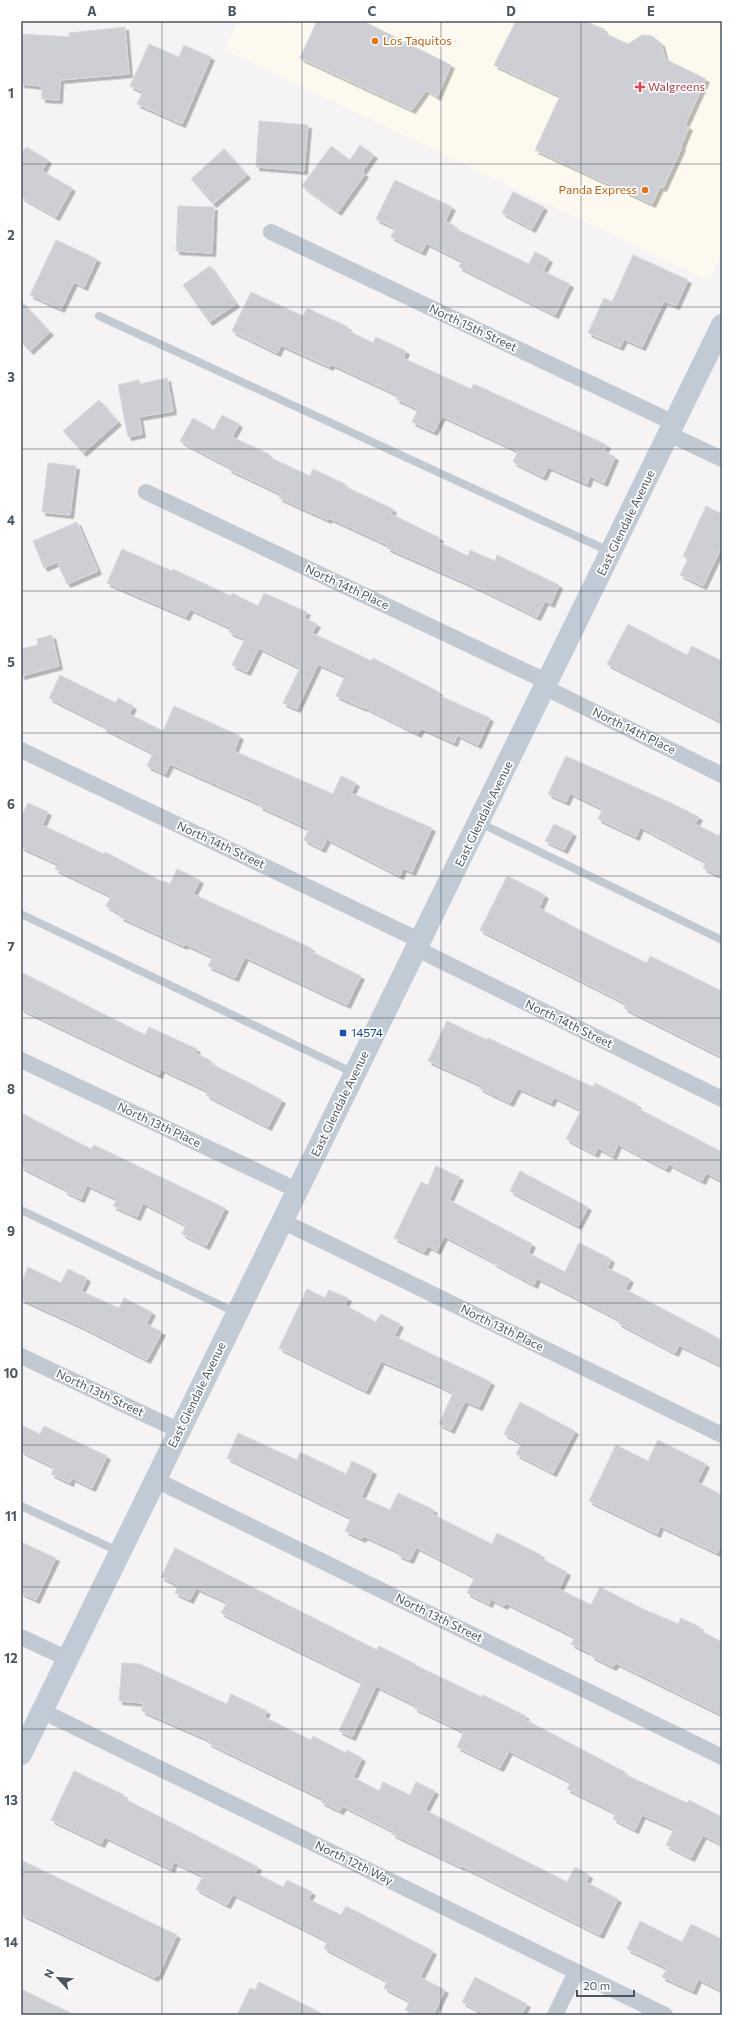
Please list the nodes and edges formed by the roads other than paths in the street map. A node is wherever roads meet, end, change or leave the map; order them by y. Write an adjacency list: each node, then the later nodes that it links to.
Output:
1 (271, 232): 4 (street, North 15th Street)
2 (99, 316): 7 (lane)
3 (722, 325): 4 (main road, East Glendale Avenue)
4 (672, 428): 5 (street, North 15th Street); 7 (main road, East Glendale Avenue)
5 (722, 459)
6 (146, 492): 8 (street, North 14th Place)
7 (611, 552): 8 (main road, East Glendale Avenue)
8 (547, 685): 10 (street, North 14th Place); 11 (main road, East Glendale Avenue)
9 (21, 750): 14 (street, North 14th Street)
10 (722, 775)
11 (480, 823): 13 (lane); 14 (main road, East Glendale Avenue)
12 (21, 914): 16 (lane)
13 (722, 940)
14 (419, 945): 16 (main road, East Glendale Avenue); 17 (street, North 14th Street)
15 (21, 1060): 18 (street, North 13th Place)
16 (355, 1074): 18 (main road, East Glendale Avenue)
17 (722, 1099)
18 (297, 1190): 20 (main road, East Glendale Avenue)
19 (21, 1210): 21 (lane)
20 (282, 1221): 21 (main road, East Glendale Avenue); 24 (street, North 13th Place)
21 (237, 1313): 23 (main road, East Glendale Avenue)
22 (21, 1356): 23 (street, North 13th Street)
23 (180, 1431): 25 (main road, East Glendale Avenue)
24 (722, 1435)
25 (156, 1480): 27 (main road, East Glendale Avenue); 32 (street, North 13th Street)
26 (21, 1506): 27 (lane)
27 (120, 1552): 29 (main road, East Glendale Avenue)
28 (21, 1637): 29 (street)
29 (68, 1659): 30 (main road, East Glendale Avenue)
30 (42, 1711): 31 (main road, East Glendale Avenue); 33 (street, North 12th Way)
31 (21, 1754)
32 (722, 1757)
33 (576, 1972): 34 (street); 35 (street, North 12th Way)
34 (555, 2015)
35 (665, 2015)

